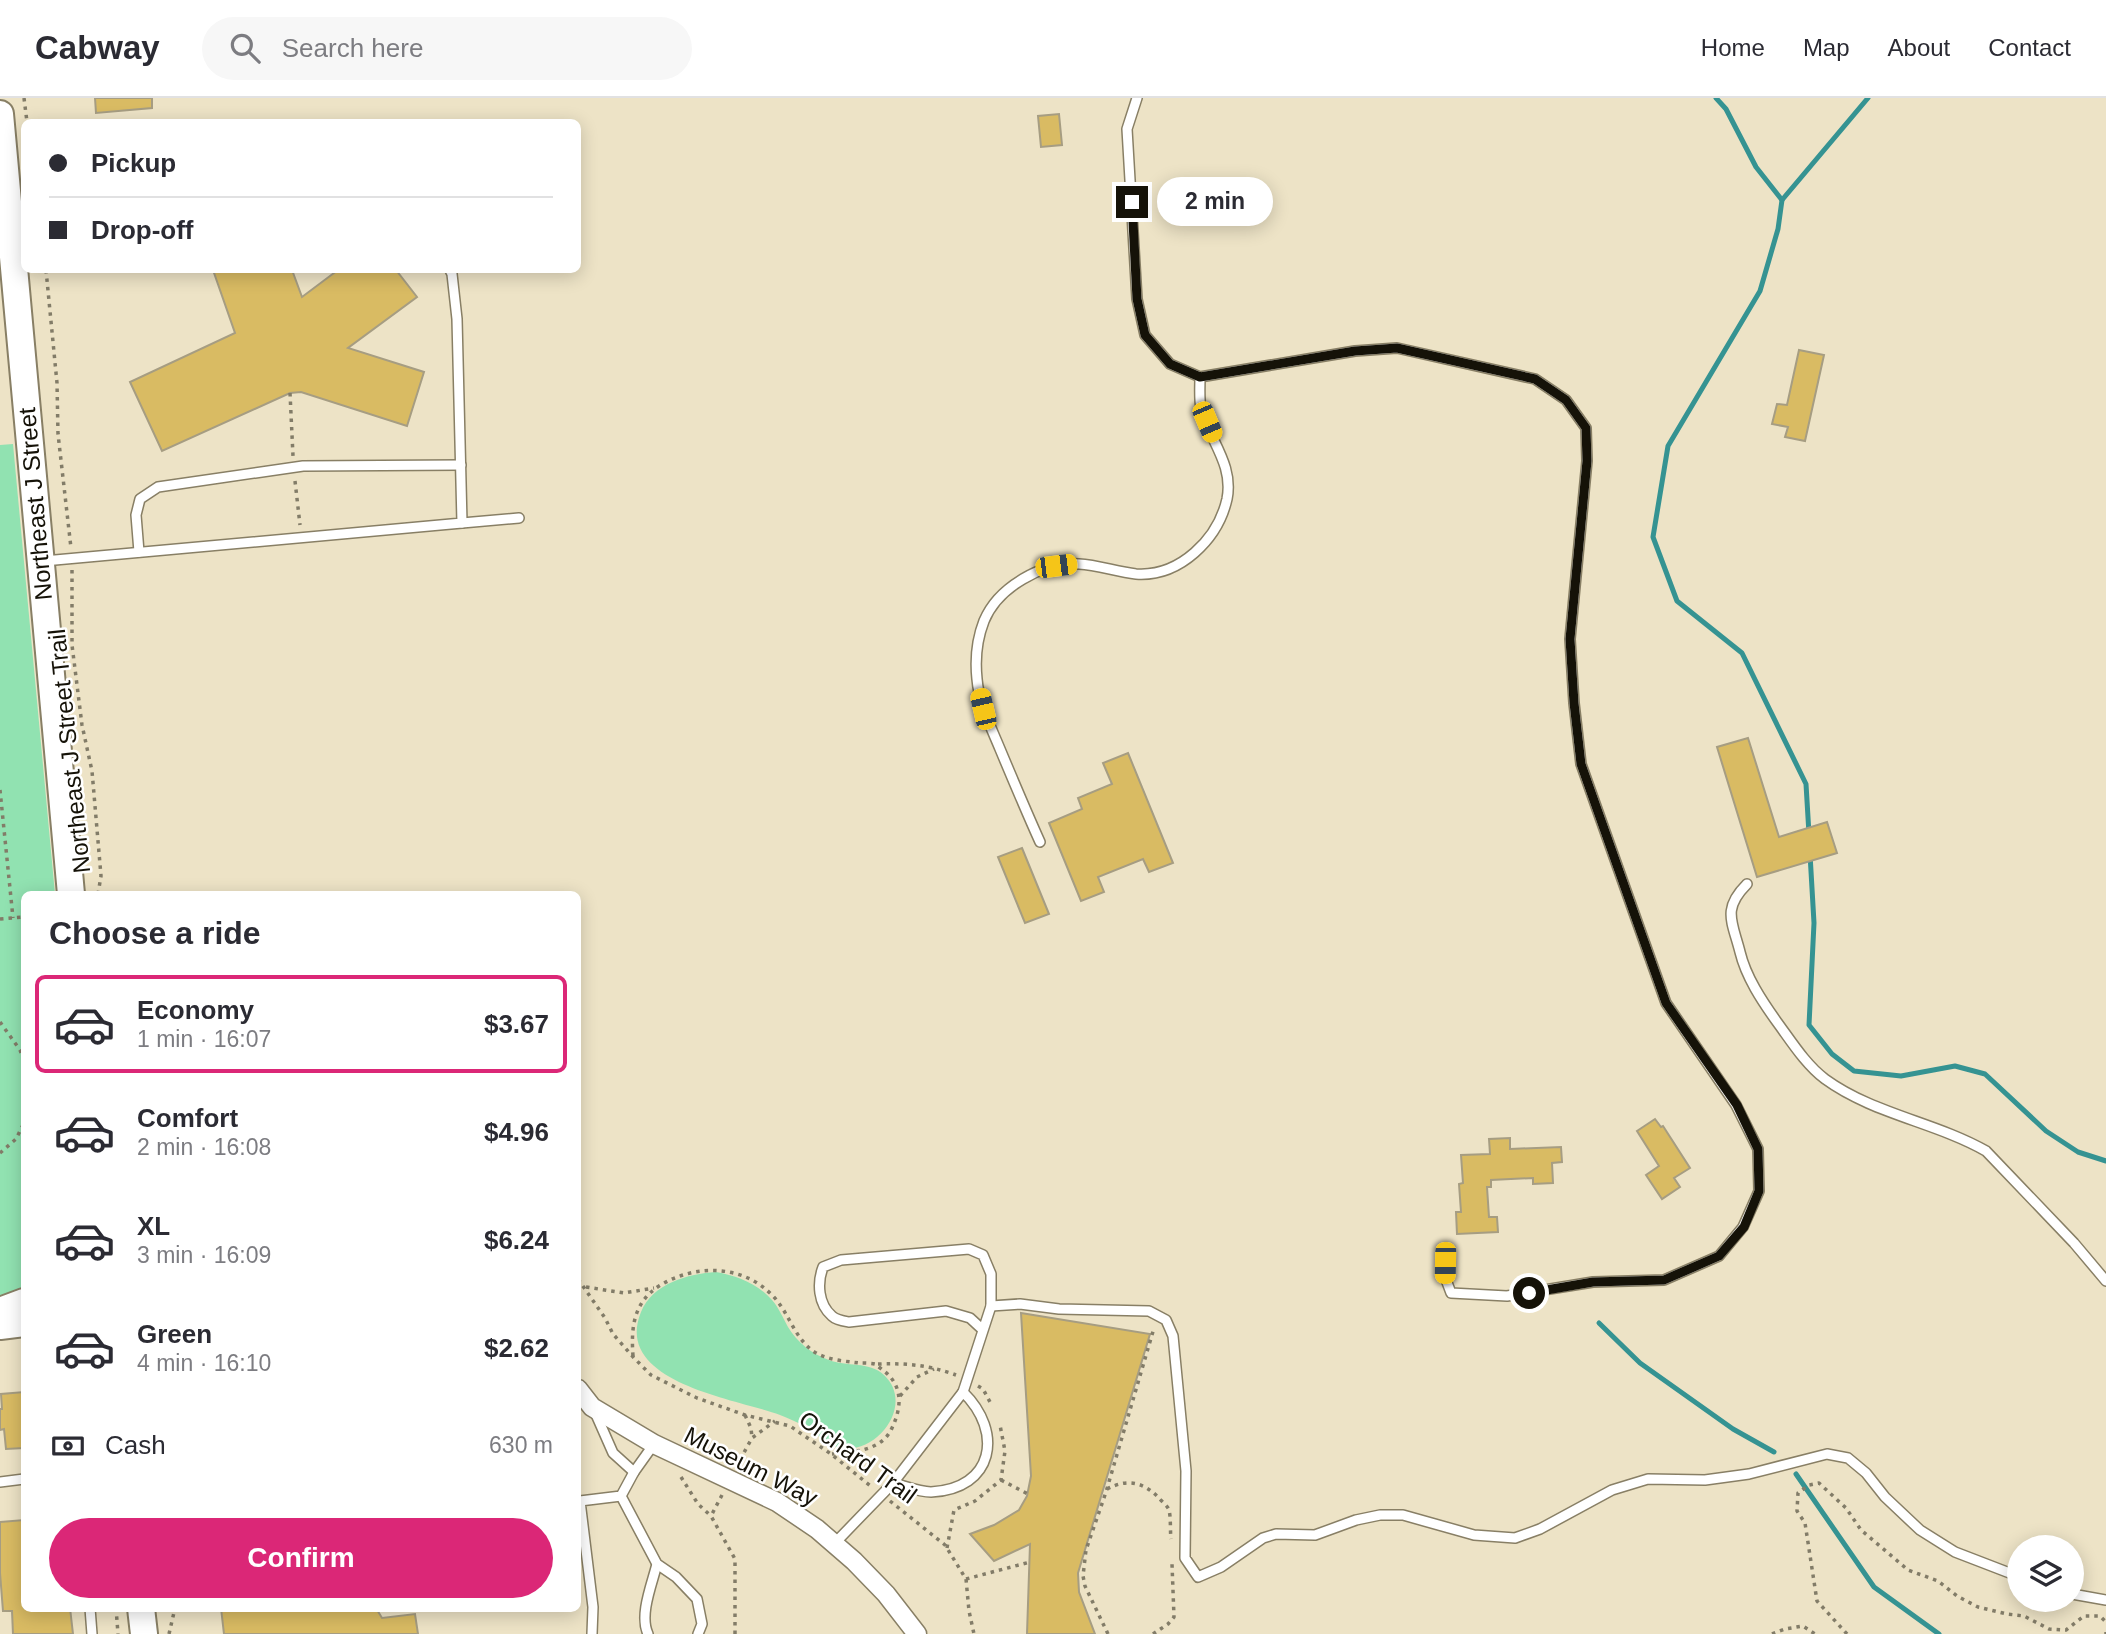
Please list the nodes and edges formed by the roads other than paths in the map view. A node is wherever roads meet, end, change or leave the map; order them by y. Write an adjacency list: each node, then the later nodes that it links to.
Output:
1 (1137, 98): 5 (lane)
2 (0, 114): 3 (street, Northeast J Street)
3 (20, 269): 10 (street, Northeast J Street)
4 (452, 273): 6 (lane)
5 (1200, 377): 11 (lane); 14 (lane)
6 (461, 465): 8 (lane); 9 (lane)
7 (519, 518): 8 (lane)
8 (462, 523): 9 (lane)
9 (139, 552): 10 (lane)
10 (40, 562): 13 (street, Northeast J Street)
11 (1040, 842)
12 (1747, 884): 15 (lane)
13 (71, 891)
14 (1445, 1249)
15 (2106, 1281)
16 (21, 1303): 18 (street)
17 (990, 1306): 21 (lane); 21 (lane); 35 (lane)
18 (0, 1311)
19 (21, 1323): 20 (street)
20 (0, 1326)
21 (983, 1330): 22 (lane)
22 (963, 1392): 29 (lane); 29 (lane)
23 (581, 1393): 24 (street, Museum Way)
24 (592, 1407): 25 (street, Museum Way); 26 (lane)
25 (654, 1444): 26 (lane); 33 (street, Museum Way)
26 (634, 1472): 30 (lane)
27 (21, 1479): 28 (lane)
28 (0, 1482)
29 (894, 1483): 33 (lane)
30 (621, 1496): 31 (lane); 34 (lane)
31 (581, 1501)
32 (581, 1509): 43 (lane)
33 (834, 1544): 45 (street, Museum Way)
34 (657, 1564): 40 (lane); 44 (lane)
35 (2007, 1572)
36 (2084, 1596): 37 (lane)
37 (2106, 1600)
38 (90, 1612): 41 (lane)
39 (141, 1612): 42 (street)
40 (643, 1631)
41 (92, 1634)
42 (144, 1634)
43 (592, 1634)
44 (698, 1634)
45 (917, 1634)

